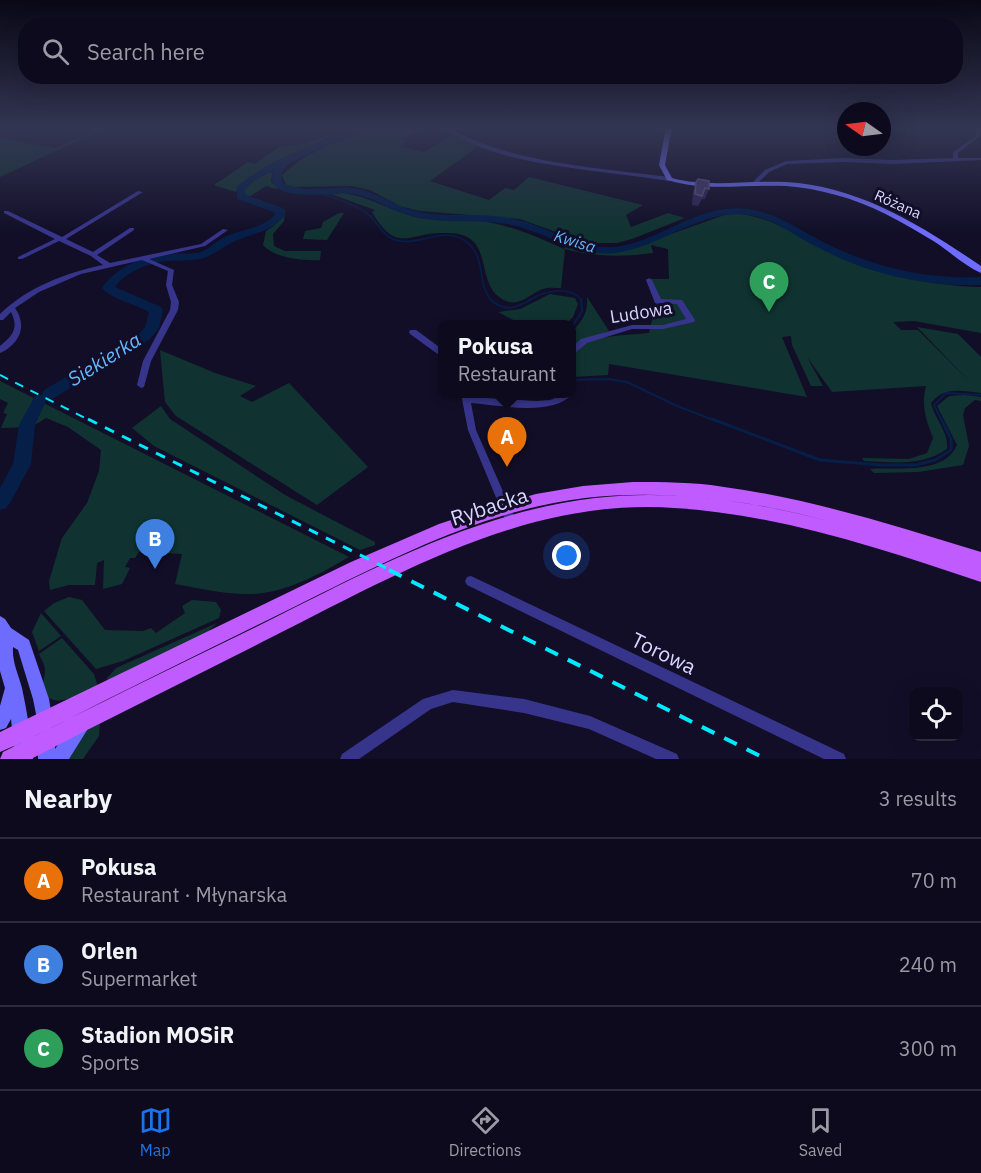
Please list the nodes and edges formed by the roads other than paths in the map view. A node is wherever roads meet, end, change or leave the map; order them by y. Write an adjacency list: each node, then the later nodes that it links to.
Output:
1 (546, 162): 4 (street)
2 (662, 162): 4 (street)
3 (797, 162): 5 (street)
4 (669, 179): 5 (street, Różana)
5 (755, 183): 15 (street, Różana)
6 (140, 192): 10 (street)
7 (6, 212): 10 (street)
8 (132, 229): 11 (street)
9 (225, 230): 13 (street)
10 (60, 239): 11 (street); 12 (street)
11 (93, 255): 14 (street)
12 (20, 258)
13 (148, 261): 14 (street); 23 (street)
14 (108, 265): 17 (street)
15 (980, 268)
16 (649, 280): 20 (street, Ludowa)
17 (11, 307): 18 (street); 22 (street)
18 (0, 318)
19 (413, 332): 21 (street)
20 (576, 348)
21 (438, 350)
22 (0, 351)
23 (141, 385)
24 (466, 398): 27 (street)
25 (480, 398): 26 (street)
26 (565, 398)
27 (509, 514): 28 (main road, Rybacka); 29 (main road, Rybacka); 33 (main road, Rybacka); 35 (main road, Rybacka)
28 (981, 560)
29 (981, 574)
30 (471, 581): 43 (street, Torowa)
31 (3, 629): 32 (street); 33 (street)
32 (14, 686): 34 (street); 36 (street)
33 (45, 720): 36 (main road, Rybacka); 38 (street)
34 (0, 722)
35 (84, 722): 38 (main road, Rybacka); 40 (street)
36 (22, 731): 37 (main road, Rybacka); 39 (street)
37 (0, 742)
38 (46, 750): 39 (main road, Rybacka)
39 (19, 757)
40 (59, 759)
41 (347, 759): 42 (street)
42 (672, 759)
43 (839, 759)

